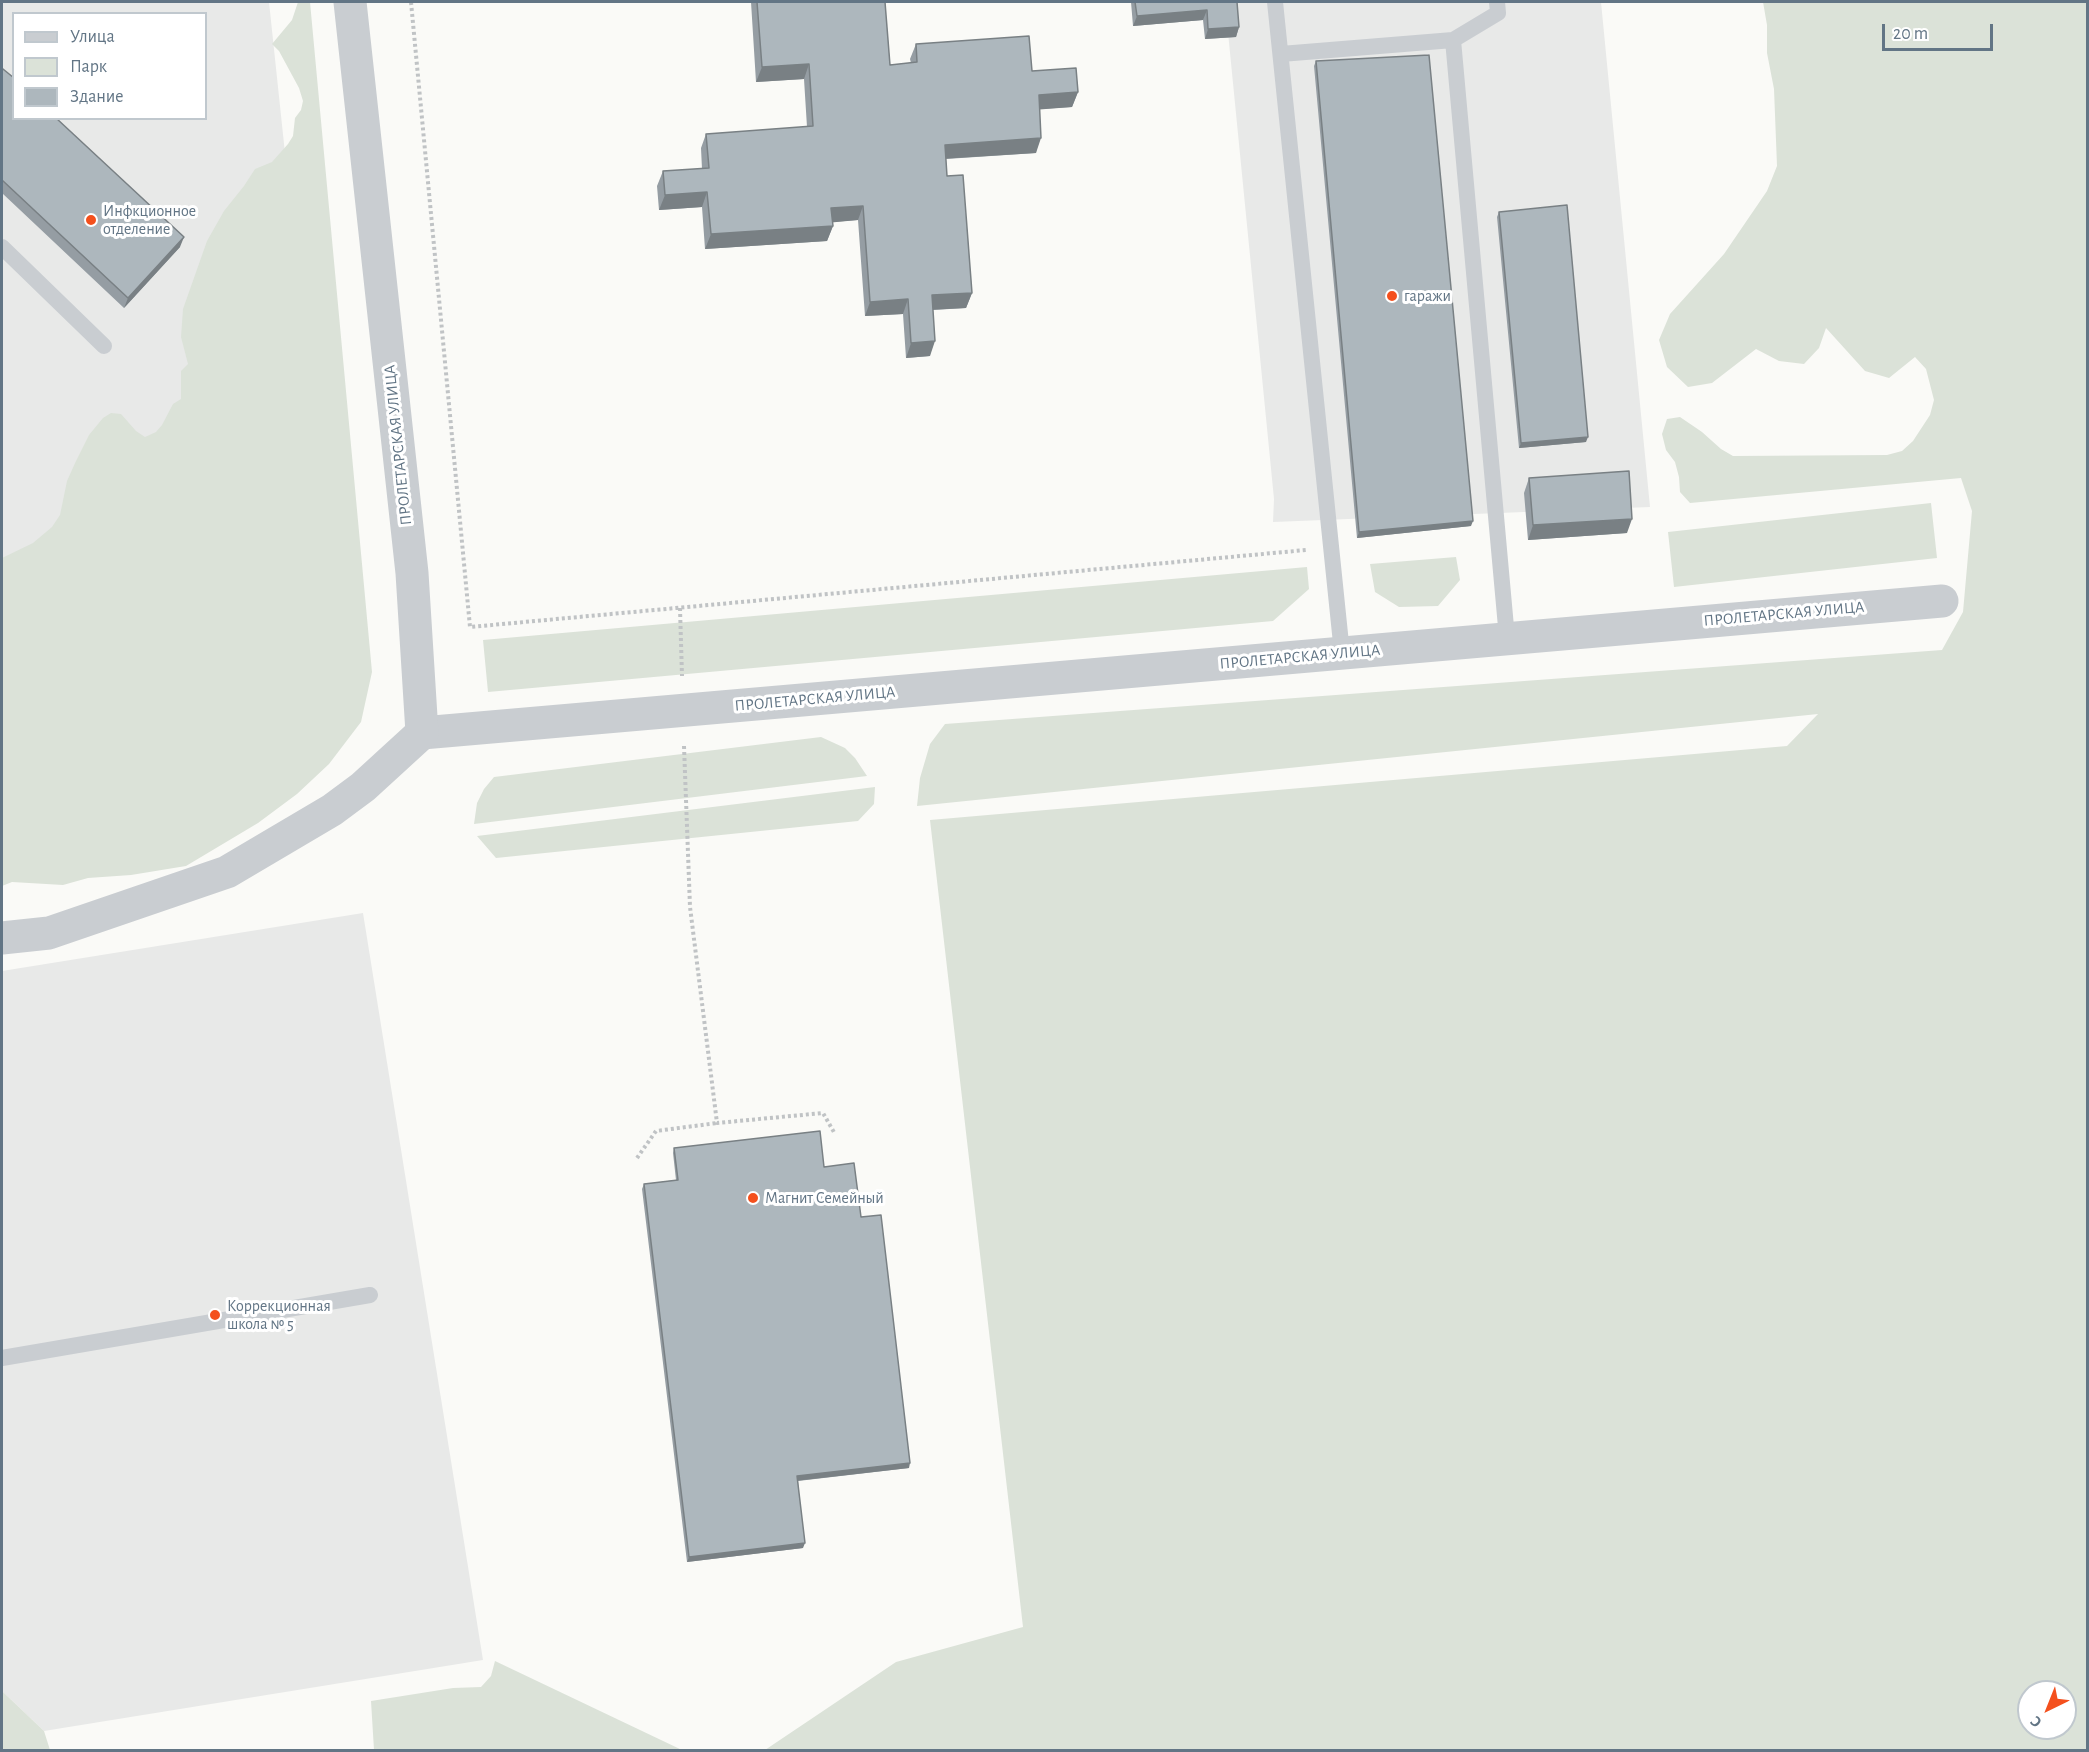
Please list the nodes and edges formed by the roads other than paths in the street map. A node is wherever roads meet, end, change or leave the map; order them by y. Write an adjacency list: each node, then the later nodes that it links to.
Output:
1 (350, 2): 11 (street, ПРОЛЕТАРСКАЯ УЛИЦА)
2 (1275, 2): 5 (lane)
3 (1497, 2): 4 (lane)
4 (1453, 40): 5 (lane); 9 (lane)
5 (1281, 54): 10 (lane)
6 (2, 247): 7 (lane)
7 (104, 346)
8 (1942, 601): 9 (street, ПРОЛЕТАРСКАЯ УЛИЦА)
9 (1508, 639): 10 (street, ПРОЛЕТАРСКАЯ УЛИЦА)
10 (1342, 653): 11 (street, ПРОЛЕТАРСКАЯ УЛИЦА)
11 (422, 733): 12 (street)
12 (2, 938)
13 (370, 1295): 14 (lane)
14 (2, 1358)

